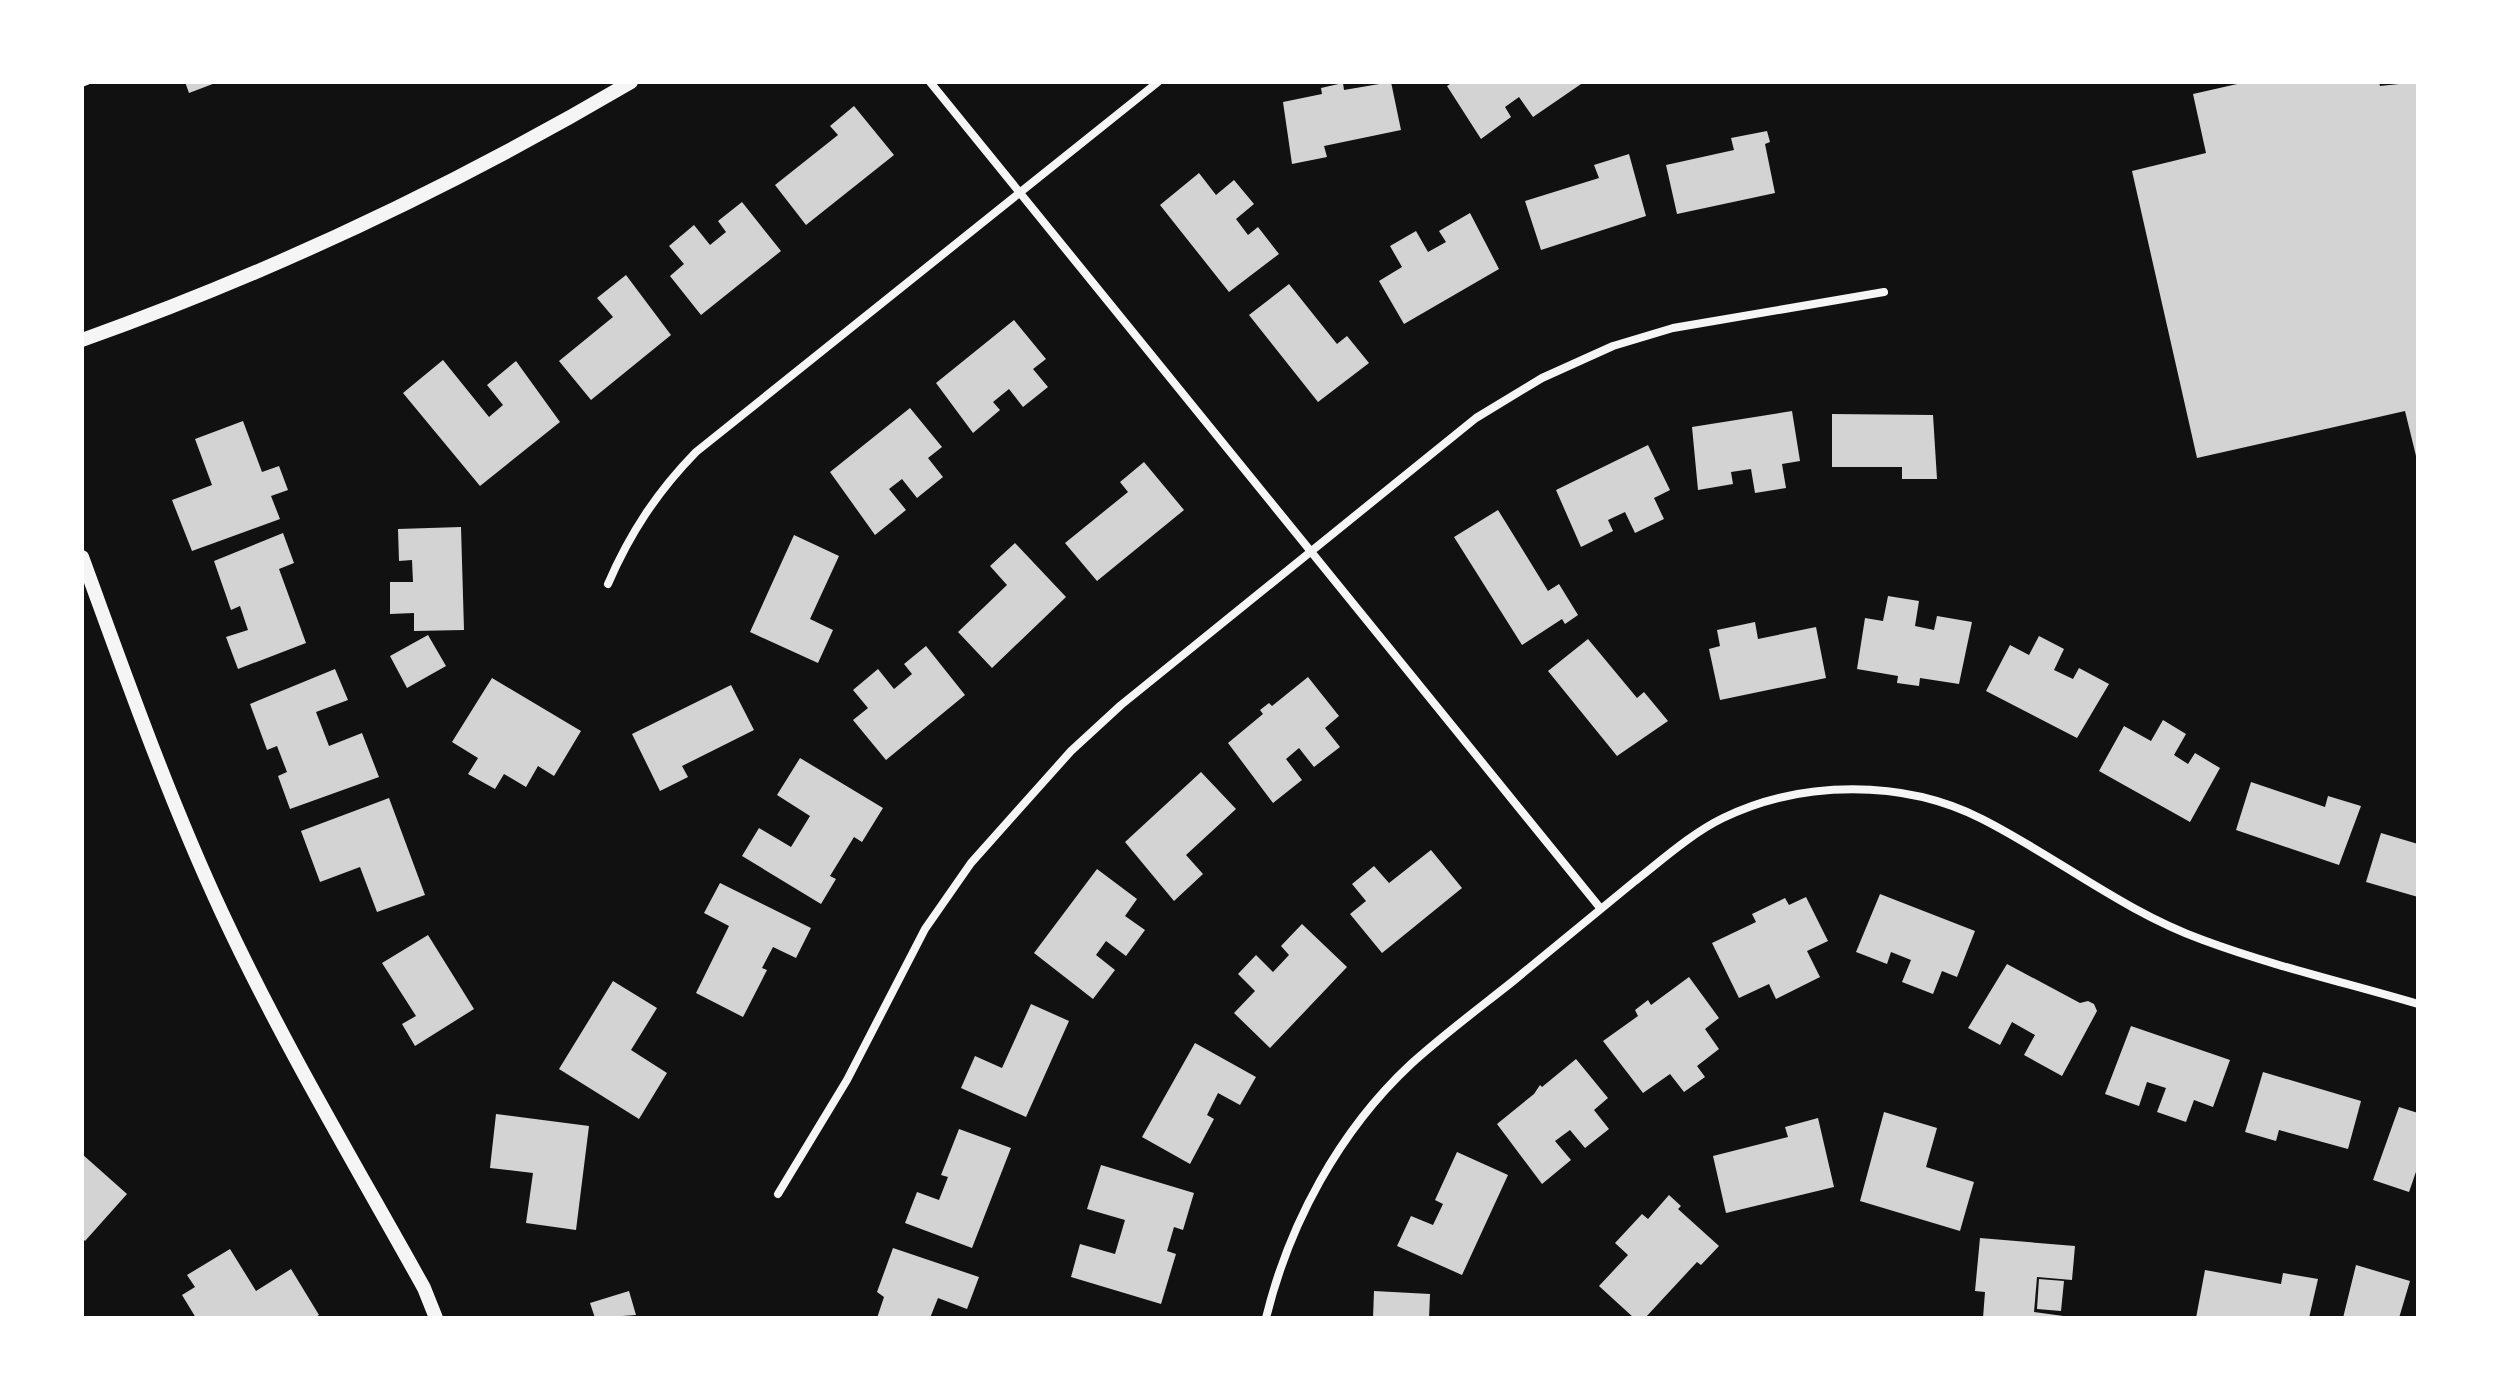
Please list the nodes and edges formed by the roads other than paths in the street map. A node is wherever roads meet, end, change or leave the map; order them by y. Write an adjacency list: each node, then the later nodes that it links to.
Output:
1 (631, 82): 6 (street)
2 (930, 82): 4 (street)
3 (1158, 82): 4 (street)
4 (1020, 194): 7 (street); 9 (street)
5 (1884, 292): 7 (street)
6 (82, 340)
7 (1311, 552): 10 (street); 12 (street)
8 (82, 557): 13 (street)
9 (608, 584)
10 (1601, 909): 11 (street); 14 (street)
11 (2418, 1004)
12 (778, 1194)
13 (436, 1318)
14 (1266, 1318)

